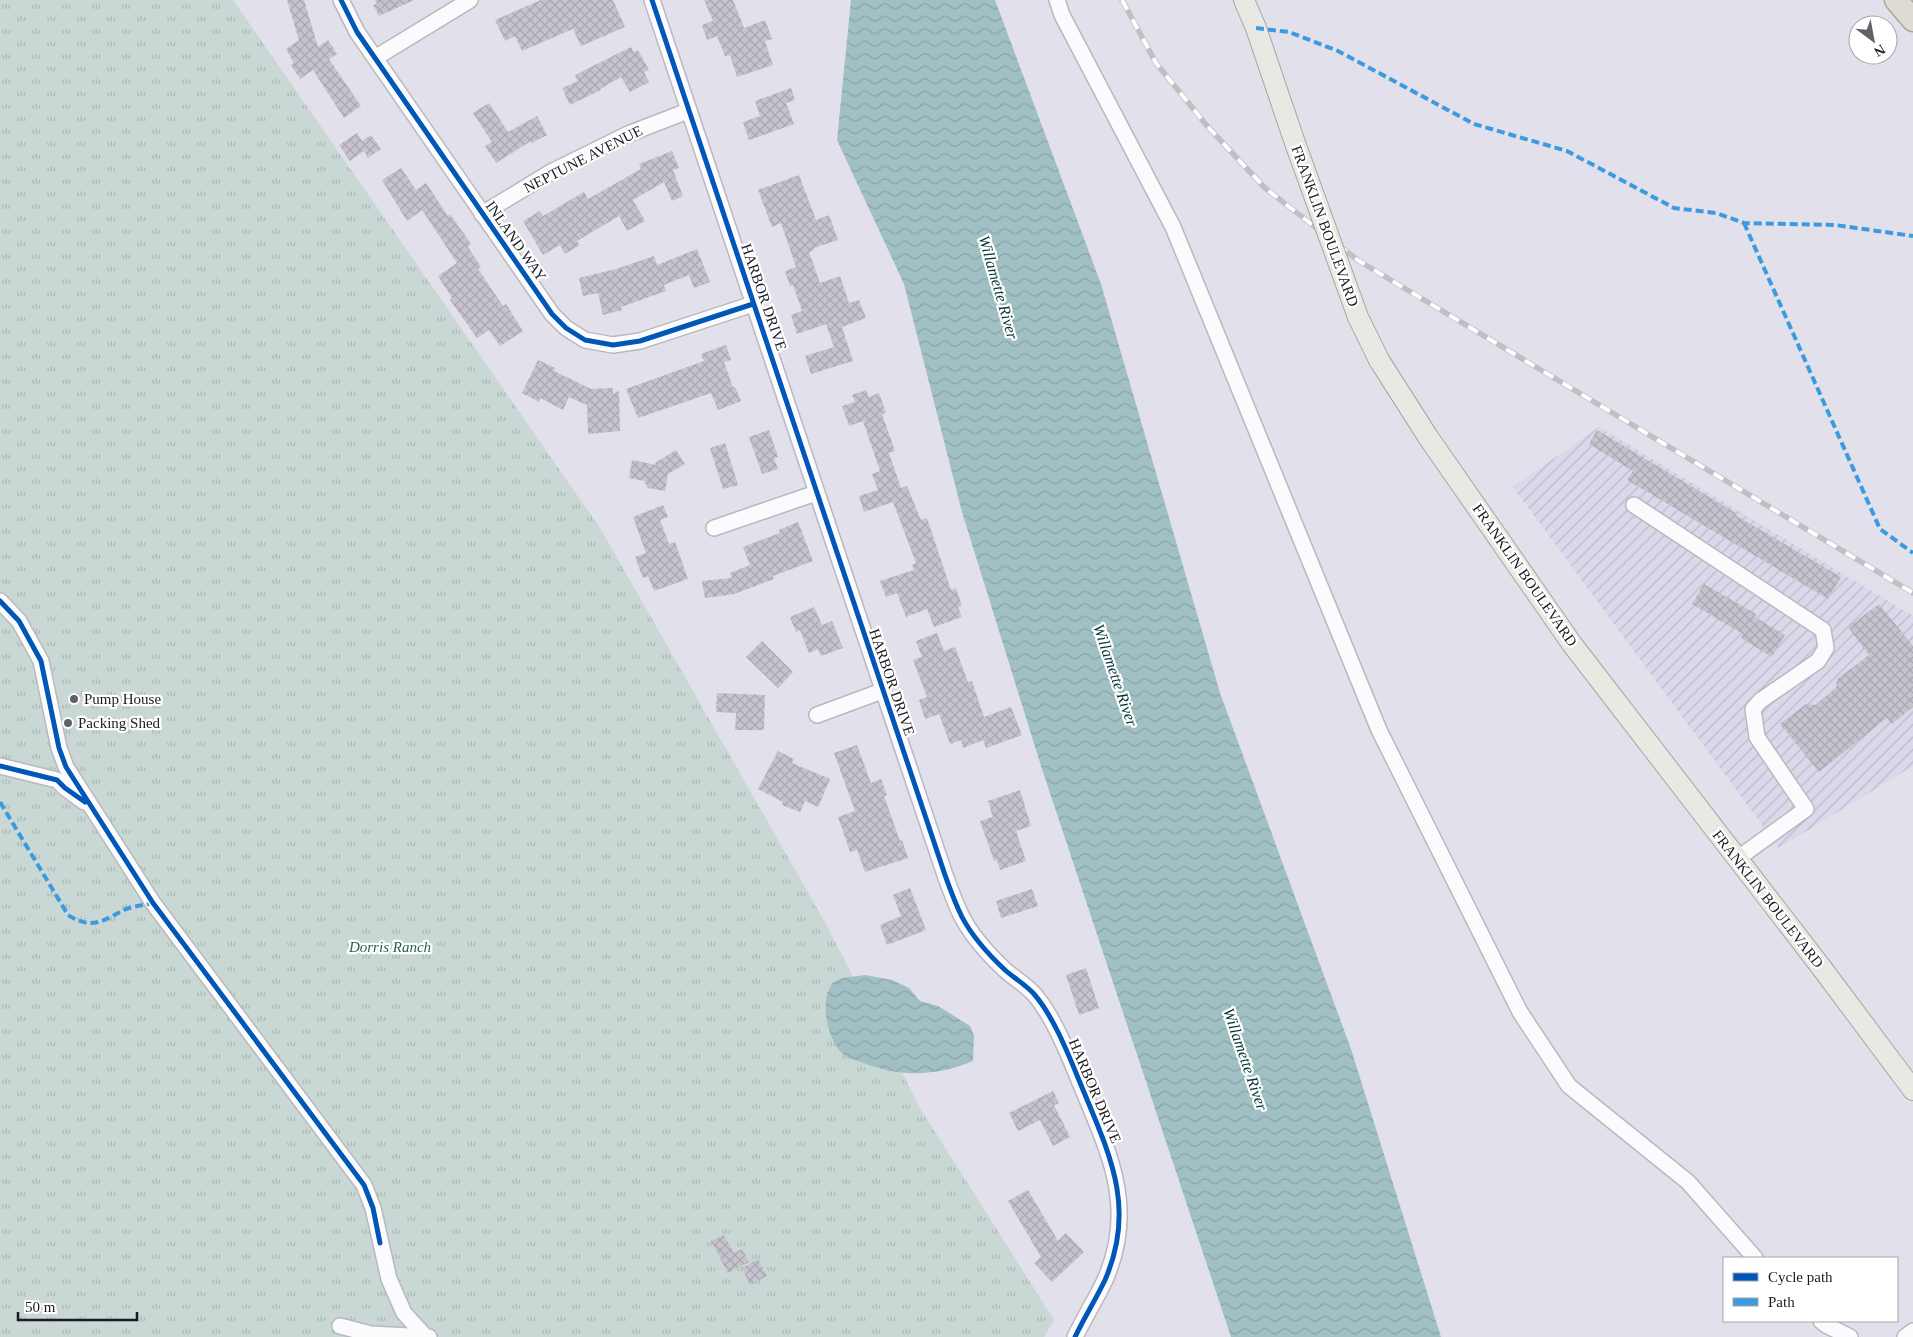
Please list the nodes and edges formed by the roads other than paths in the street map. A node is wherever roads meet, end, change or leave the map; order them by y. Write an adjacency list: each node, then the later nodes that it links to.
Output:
1 (341, 0): 8 (street, INLAND WAY)
2 (470, 0): 8 (street)
3 (652, 0): 9 (street, HARBOR DRIVE)
4 (1057, 0): 22 (street)
5 (1244, 0): 20 (main road, FRANKLIN BOULEVARD, bridge)
6 (1896, 0): 7 (highway)
7 (1913, 20)
8 (375, 58): 10 (street, INLAND WAY)
9 (688, 112): 10 (street, NEPTUNE AVENUE); 11 (street, HARBOR DRIVE)
10 (482, 214): 11 (street, INLAND WAY)
11 (753, 304): 12 (street, HARBOR DRIVE)
12 (816, 493): 14 (street); 16 (street, HARBOR DRIVE)
13 (1634, 506): 20 (street)
14 (714, 528)
15 (0, 601): 19 (street)
16 (882, 691): 17 (street, HARBOR DRIVE); 27 (street, HARBOR DRIVE)
17 (817, 715)
18 (0, 766): 19 (street)
19 (90, 806): 26 (street)
20 (1737, 859): 21 (main road, FRANKLIN BOULEVARD)
21 (1913, 1090)
22 (1754, 1257)
23 (1822, 1322): 28 (street)
24 (340, 1326): 26 (street)
25 (1913, 1331): 29 (street)
26 (427, 1336)
27 (1075, 1337)
28 (1850, 1337)
29 (1905, 1337)

